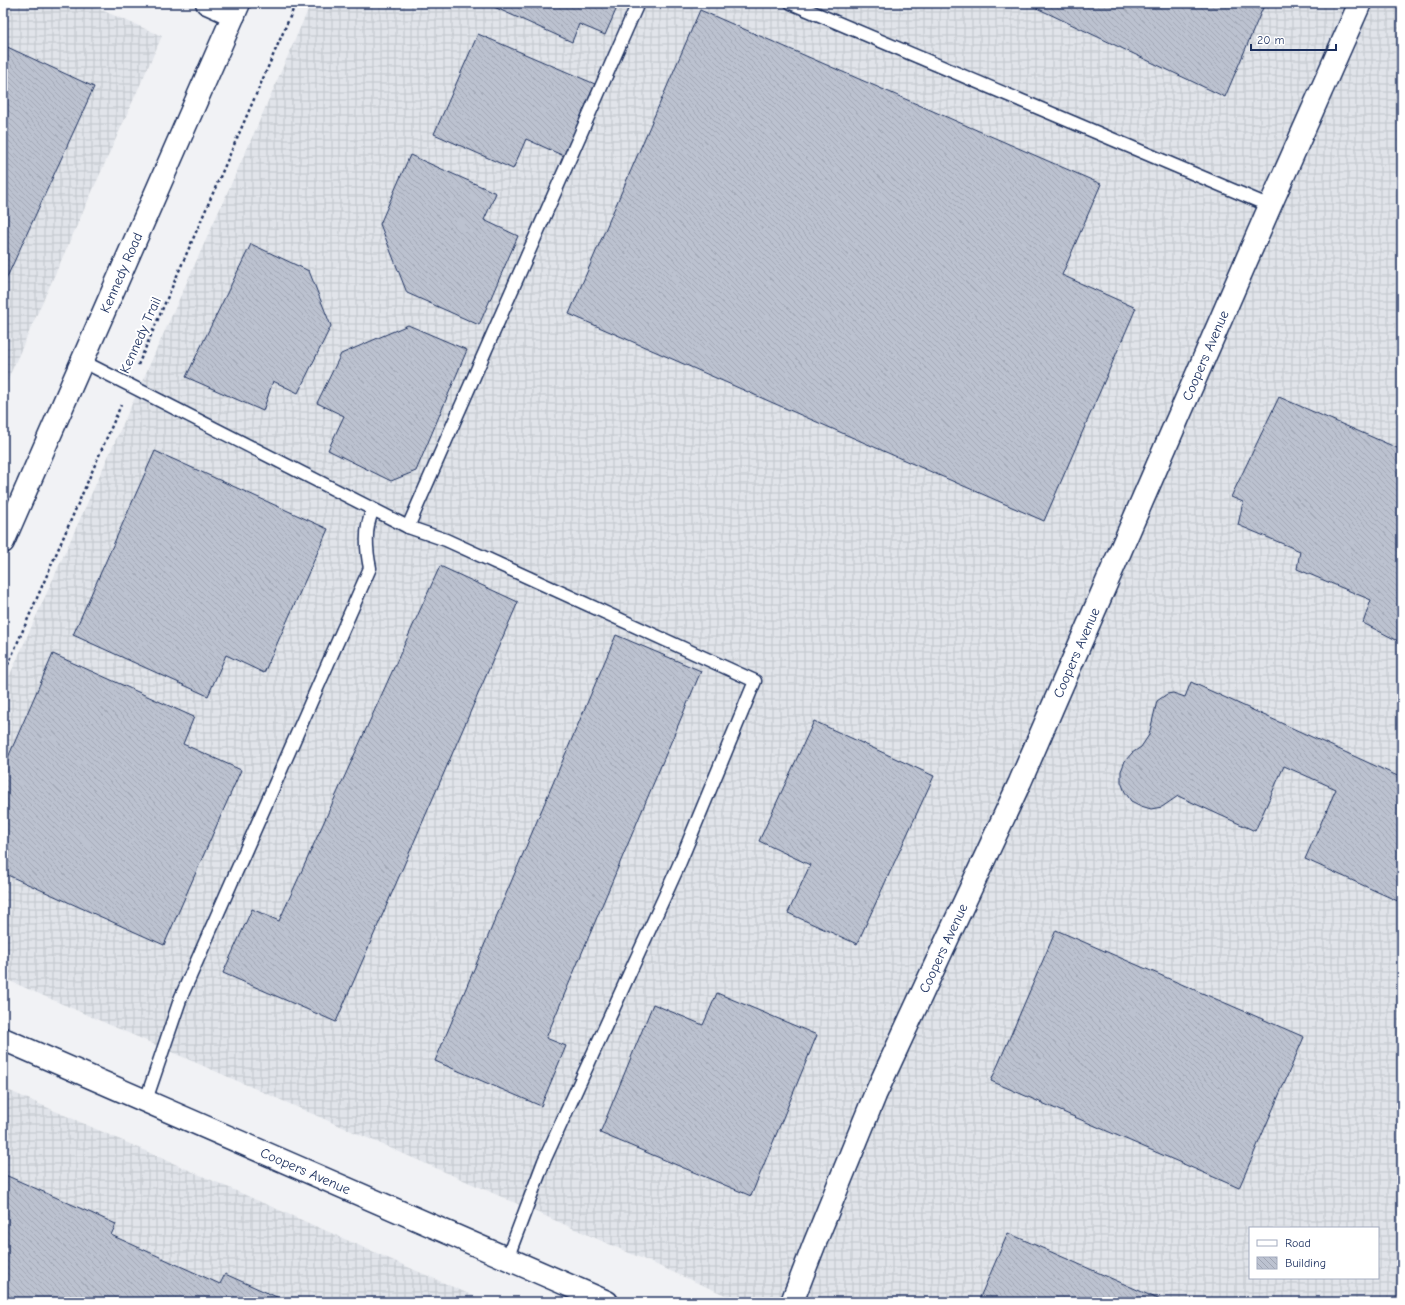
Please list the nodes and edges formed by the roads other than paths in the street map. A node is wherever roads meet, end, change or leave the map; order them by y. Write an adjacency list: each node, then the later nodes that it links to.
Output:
1 (207, 3): 5 (street)
2 (638, 3): 9 (lane)
3 (791, 3): 6 (lane)
4 (1360, 3): 6 (street, Coopers Avenue)
5 (237, 9): 7 (street, Kennedy Road)
6 (1270, 206): 15 (street, Coopers Avenue)
7 (82, 361): 8 (lane); 10 (street, Kennedy Road)
8 (374, 510): 9 (lane); 12 (lane)
9 (408, 527): 13 (lane)
10 (3, 542)
11 (3, 1039): 12 (street, Coopers Avenue)
12 (146, 1100): 13 (street, Coopers Avenue)
13 (507, 1259): 14 (street, Coopers Avenue)
14 (607, 1302)
15 (792, 1302)

